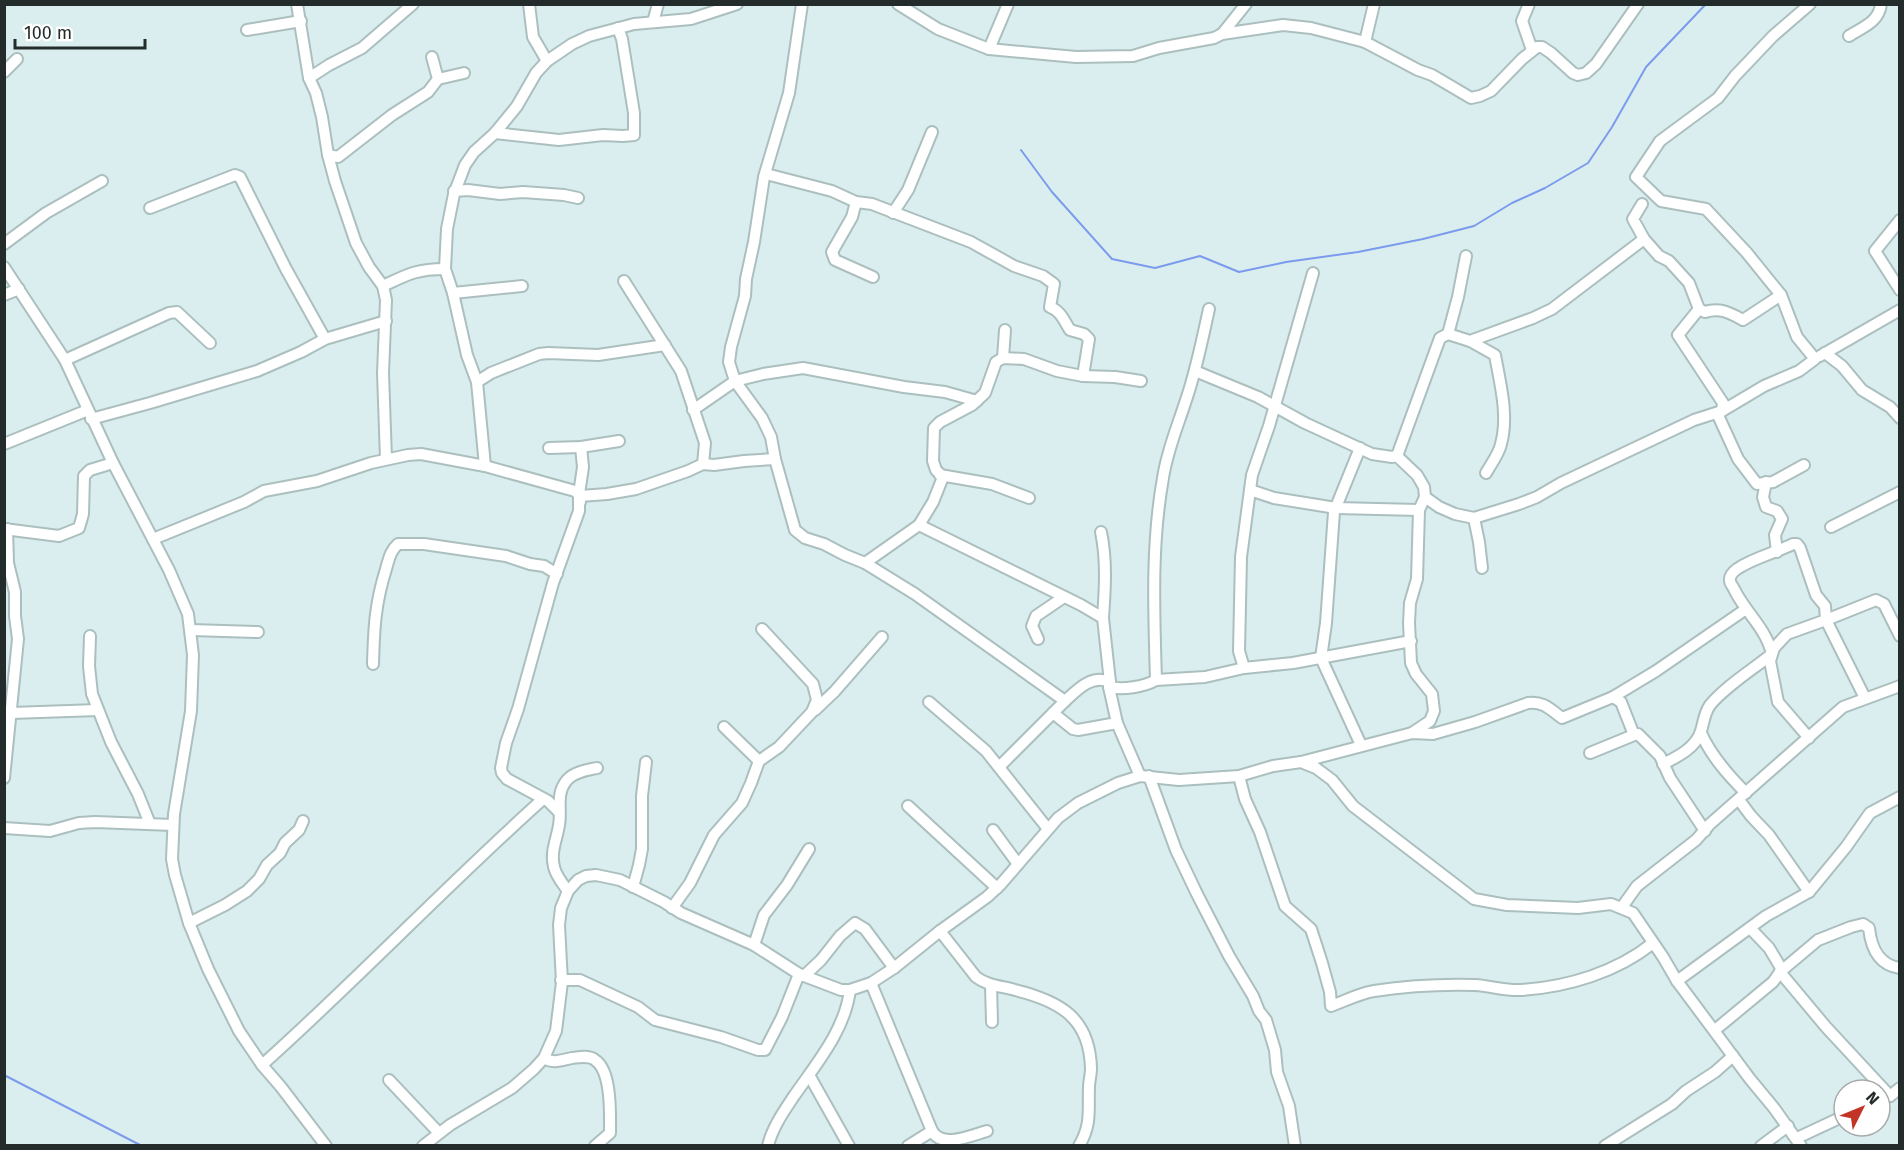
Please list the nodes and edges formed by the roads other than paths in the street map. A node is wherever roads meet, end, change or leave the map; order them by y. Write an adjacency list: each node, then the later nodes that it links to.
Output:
1 (297, 4): 15 (street)
2 (413, 4): 29 (street)
3 (529, 4): 26 (street)
4 (658, 4): 16 (street)
5 (737, 4): 16 (street)
6 (802, 4): 34 (street)
7 (898, 4): 22 (street)
8 (1008, 4): 22 (street)
9 (1246, 4): 19 (street)
10 (1374, 4): 21 (street)
11 (1529, 4): 23 (street)
12 (1638, 4): 23 (street)
13 (1810, 4): 57 (street)
14 (1881, 4): 20 (street)
15 (301, 21): 18 (street); 29 (street)
16 (652, 22): 17 (street)
17 (618, 28): 26 (street); 32 (street)
18 (248, 30)
19 (1222, 34): 21 (street); 22 (street)
20 (1849, 36)
21 (1365, 42): 23 (street)
22 (989, 49)
23 (1532, 50)
24 (432, 57): 30 (street)
25 (17, 59): 27 (street)
26 (547, 61): 32 (street)
27 (4, 72)
28 (464, 73): 30 (street)
29 (309, 78): 33 (street)
30 (438, 79): 33 (street)
31 (932, 132): 41 (street)
32 (495, 133): 36 (street)
33 (328, 155): 51 (street)
34 (766, 174): 38 (street); 74 (street)
35 (102, 181): 44 (street)
36 (454, 191): 37 (street); 47 (street)
37 (578, 198)
38 (856, 202): 41 (street); 49 (street)
39 (1642, 204): 43 (street)
40 (150, 207): 64 (street)
41 (893, 213): 73 (street)
42 (1899, 220): 54 (street)
43 (1644, 239): 59 (street); 65 (street)
44 (4, 244)
45 (1466, 256): 63 (street)
46 (4, 267): 53 (street)
47 (445, 269): 51 (street); 55 (street)
48 (1313, 273): 78 (street)
49 (873, 277)
50 (624, 281): 67 (street)
51 (383, 286): 61 (street)
52 (522, 286): 55 (street)
53 (19, 289): 56 (street); 71 (street)
54 (1899, 290)
55 (453, 292): 76 (street)
56 (4, 295)
57 (1781, 295): 59 (street); 70 (street)
58 (1209, 309): 72 (street)
59 (1700, 309): 80 (street)
60 (1899, 312): 68 (street)
61 (386, 321): 64 (street); 89 (street)
62 (1005, 330): 69 (street)
63 (1448, 334): 65 (street); 88 (street)
64 (325, 339): 81 (street)
65 (1470, 341): 95 (street)
66 (210, 343): 71 (street)
67 (665, 345): 76 (street); 79 (street)
68 (1825, 353): 70 (street); 82 (street)
69 (1003, 358): 73 (street); 77 (street)
70 (1815, 359): 80 (street)
71 (65, 360): 81 (street)
72 (1195, 371): 78 (street); 131 (street)
73 (1083, 376): 75 (street)
74 (735, 381): 77 (street); 79 (street); 90 (street)
75 (1141, 381)
76 (477, 382): 94 (street)
77 (977, 401): 96 (street)
78 (1274, 406): 87 (street); 98 (street)
79 (693, 410): 92 (street)
80 (1720, 412): 97 (street); 105 (street)
81 (89, 415): 84 (street); 91 (street)
82 (1899, 418)
83 (620, 441): 85 (street)
84 (4, 444)
85 (581, 447): 86 (street); 100 (street)
86 (549, 448)
87 (1360, 448): 88 (street); 103 (street)
88 (1397, 456): 101 (street)
89 (386, 459): 94 (street); 110 (street)
90 (775, 459): 92 (street); 112 (street)
91 (113, 464): 108 (street); 110 (street)
92 (703, 464): 100 (street)
93 (1804, 465): 97 (street)
94 (485, 466): 100 (street)
95 (1486, 473)
96 (940, 475): 102 (street); 106 (street)
97 (1766, 482): 111 (street)
98 (1250, 490): 103 (street); 130 (street)
99 (1899, 492): 107 (street)
100 (580, 497): 114 (street)
101 (1425, 497): 104 (street); 105 (street)
102 (1029, 498)
103 (1336, 508): 104 (street); 128 (street)
104 (1419, 510): 126 (street)
105 (1474, 518): 113 (street)
106 (919, 525): 112 (street); 115 (street)
107 (1831, 527)
108 (6, 529): 140 (street)
109 (1101, 532): 117 (street)
110 (153, 539): 120 (street)
111 (1777, 552): 116 (street); 118 (street)
112 (865, 563): 136 (street)
113 (1482, 568)
114 (557, 574): 129 (street); 161 (street)
115 (1064, 597): 117 (street); 125 (street)
116 (1746, 609): 127 (street); 134 (street)
117 (1103, 618): 132 (street)
118 (1826, 620): 123 (street); 127 (street); 135 (street)
119 (762, 628): 139 (street)
120 (191, 630): 121 (street); 166 (street)
121 (258, 632)
122 (90, 636): 138 (street)
123 (1899, 636)
124 (882, 637): 139 (street)
125 (1038, 639)
126 (1411, 641): 128 (street); 144 (street)
127 (1772, 654): 145 (street); 147 (street)
128 (1321, 658): 130 (street); 148 (street)
129 (374, 664)
130 (1244, 668): 131 (street)
131 (1156, 680): 132 (street)
132 (1109, 684): 136 (street); 142 (street)
133 (1899, 686): 135 (street)
134 (1613, 697): 144 (street); 146 (street)
135 (1865, 698): 147 (street)
136 (1065, 701): 141 (street)
137 (929, 702): 154 (street)
138 (98, 710): 140 (street); 165 (street)
139 (812, 712): 150 (street)
140 (11, 713): 158 (street)
141 (1053, 713): 142 (street); 154 (street)
142 (1117, 723): 156 (street)
143 (724, 727): 150 (street)
144 (1412, 733): 148 (street)
145 (1701, 733): 153 (street); 160 (street)
146 (1634, 735): 149 (street); 153 (street)
147 (1809, 738): 160 (street)
148 (1361, 745): 152 (street)
149 (1590, 753)
150 (759, 761): 178 (street)
151 (646, 762): 173 (street)
152 (1301, 762): 157 (street); 177 (street)
153 (1663, 764): 170 (street)
154 (1000, 766): 168 (street)
155 (597, 768): 163 (street)
156 (1144, 776): 157 (street); 168 (street); 214 (street)
157 (1239, 776): 182 (street)
158 (4, 778)
159 (1899, 796): 176 (street)
160 (1742, 797): 170 (street); 176 (street)
161 (543, 799): 163 (street); 197 (street)
162 (908, 806): 174 (street)
163 (559, 812): 175 (street)
164 (303, 821): 179 (street)
165 (150, 824): 166 (street); 167 (street)
166 (173, 825): 179 (street)
167 (4, 828)
168 (1048, 829): 172 (street)
169 (993, 830): 172 (street)
170 (1705, 831): 177 (street)
171 (809, 849): 183 (street)
172 (1018, 864): 174 (street)
173 (633, 887): 175 (street); 178 (street)
174 (997, 888): 181 (street)
175 (568, 891): 188 (street)
176 (1809, 892): 180 (street)
177 (1622, 907): 182 (street)
178 (672, 908): 183 (street)
179 (189, 922): 197 (street)
180 (1750, 928): 186 (street); 189 (street)
181 (940, 931): 184 (street); 191 (street)
182 (1653, 943): 189 (street)
183 (754, 945): 187 (street)
184 (894, 968): 187 (street); 190 (street)
185 (1899, 968): 186 (street)
186 (1780, 972): 194 (street); 199 (street)
187 (802, 975): 188 (street); 192 (street)
188 (561, 980): 196 (street)
189 (1677, 981): 194 (street)
190 (871, 983): 192 (street); 203 (street)
191 (991, 985): 193 (street); 213 (street)
192 (850, 990): 198 (street)
193 (992, 1022)
194 (1715, 1030): 195 (street)
195 (1733, 1056): 202 (street); 215 (street)
196 (544, 1058): 205 (street); 209 (street)
197 (262, 1065): 207 (street)
198 (809, 1075): 210 (street); 211 (street)
199 (1868, 1078)
200 (389, 1080): 205 (street)
201 (1832, 1123): 206 (street)
202 (1788, 1126): 206 (street); 216 (street)
203 (932, 1131): 204 (street); 212 (street)
204 (987, 1131)
205 (439, 1133): 208 (street)
206 (1799, 1142)
207 (326, 1146)
208 (423, 1146)
209 (595, 1146)
210 (768, 1146)
211 (849, 1146)
212 (908, 1146)
213 (1079, 1146)
214 (1295, 1146)
215 (1605, 1146)
216 (1761, 1146)

